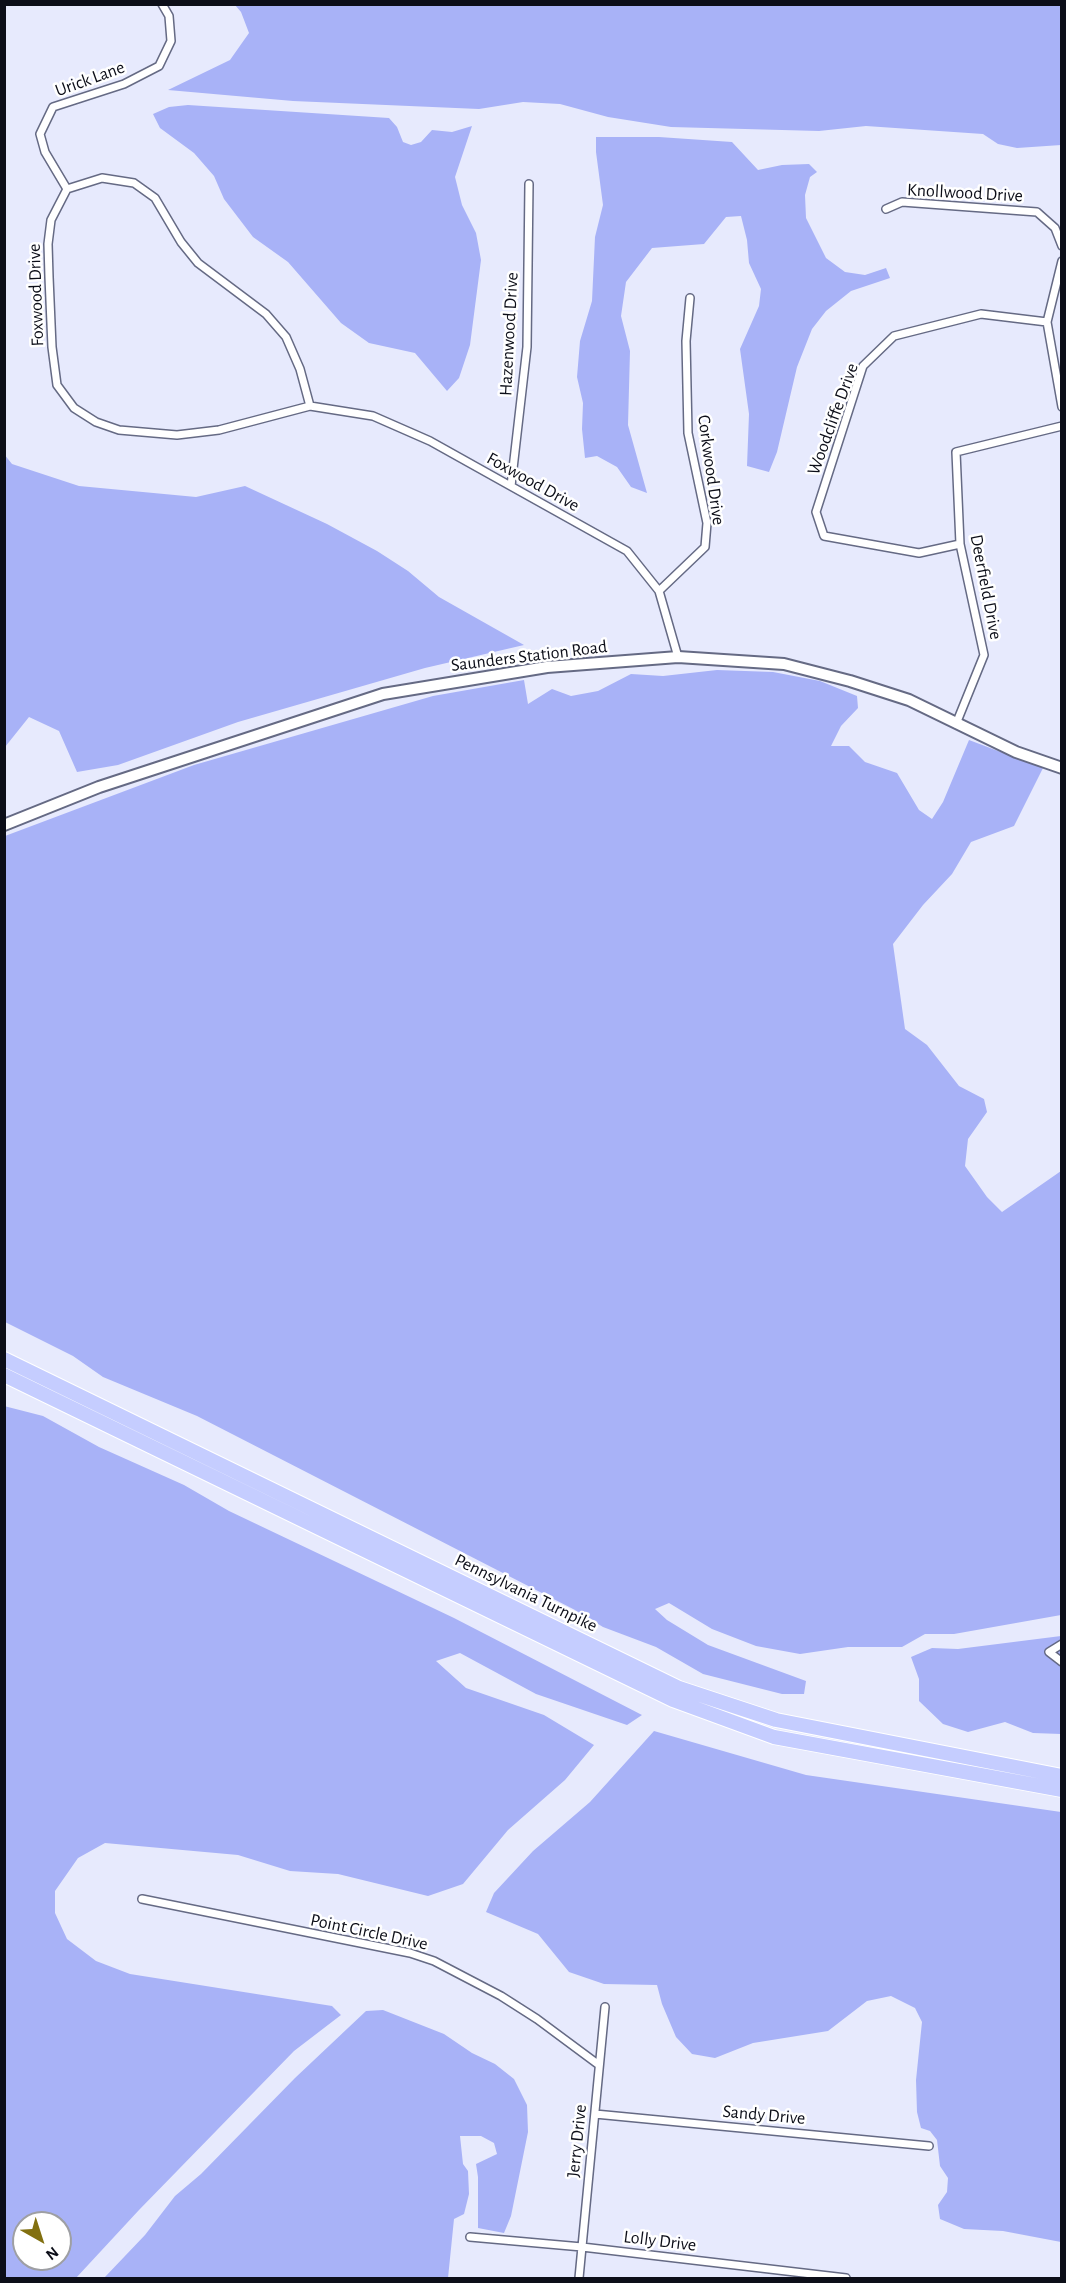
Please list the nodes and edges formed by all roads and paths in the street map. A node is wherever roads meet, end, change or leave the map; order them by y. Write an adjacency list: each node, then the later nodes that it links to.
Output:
1 (162, 4): 3 (street, Urick Lane)
2 (529, 184): 12 (street, Hazenwood Drive)
3 (67, 189): 9 (street); 9 (street, Foxwood Drive)
4 (886, 209): 5 (street, Knollwood Drive)
5 (1062, 246)
6 (1062, 261): 8 (street)
7 (690, 298): 14 (street, Corkwood Drive)
8 (1047, 322): 10 (street); 13 (street, Woodcliffe Drive)
9 (310, 406): 12 (street, Foxwood Drive)
10 (1062, 407)
11 (1062, 426): 13 (street, Deerfield Drive)
12 (510, 486): 14 (street, Foxwood Drive)
13 (960, 544): 16 (street, Deerfield Drive)
14 (659, 591): 15 (street, Foxwood Drive)
15 (678, 657): 16 (street, Saunders Station Road); 18 (street, Saunders Station Road)
16 (956, 724): 17 (street, Saunders Station Road)
17 (1062, 768)
18 (4, 825)
19 (4, 1359): 23 (highway, Pennsylvania Turnpike)
20 (4, 1375): 24 (highway, Pennsylvania Turnpike)
21 (1062, 1644): 22 (street)
22 (1062, 1662)
23 (1062, 1776)
24 (1062, 1790)
25 (142, 1899): 27 (street, Point Circle Drive)
26 (605, 2007): 27 (street, Jerry Drive)
27 (599, 2065): 28 (street, Jerry Drive)
28 (595, 2114): 29 (street, Sandy Drive); 31 (street, Jerry Drive)
29 (929, 2146)
30 (470, 2237): 31 (street, Lolly Drive)
31 (582, 2247): 32 (street, Jerry Drive); 33 (street, Lolly Drive)
32 (579, 2278)
33 (846, 2278)

